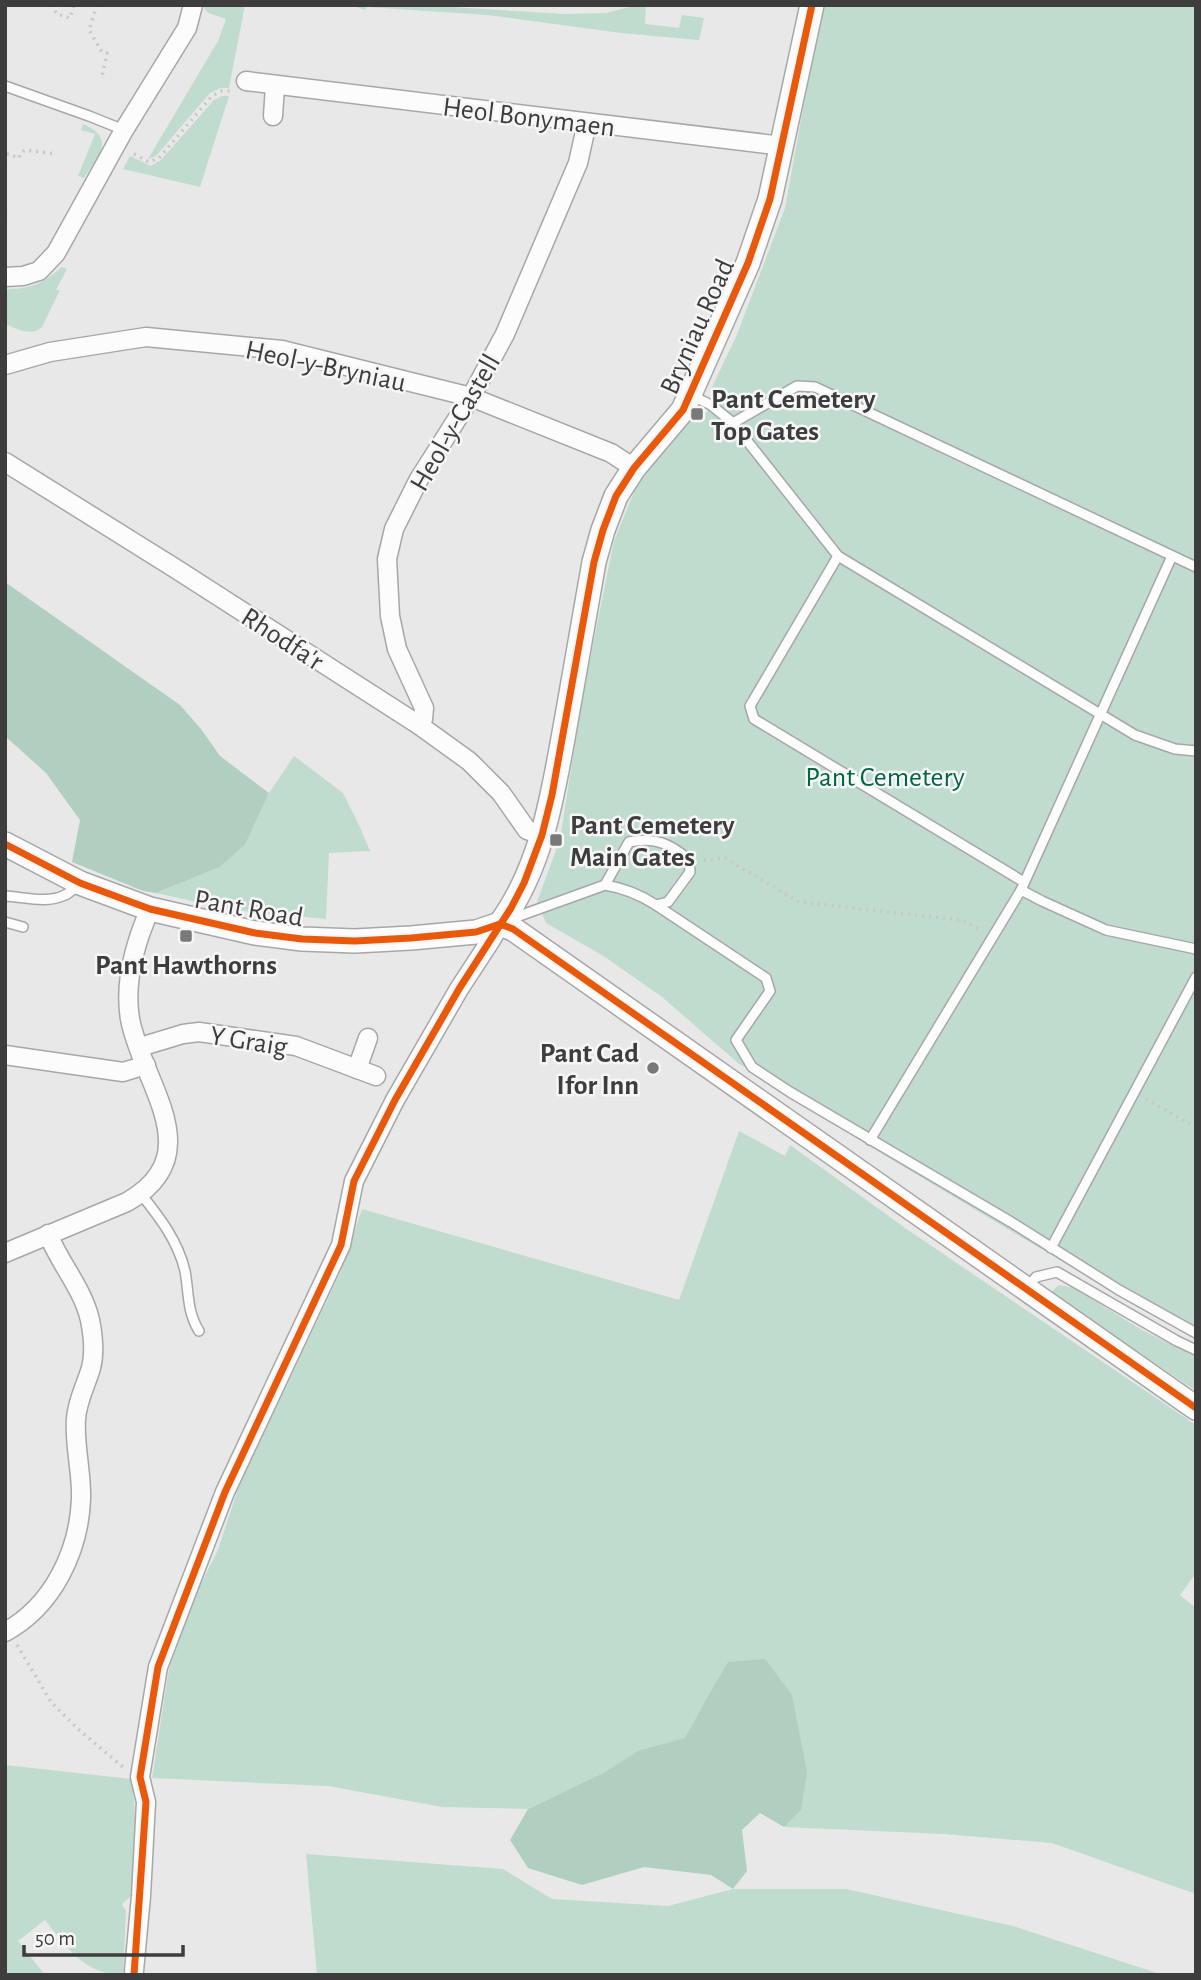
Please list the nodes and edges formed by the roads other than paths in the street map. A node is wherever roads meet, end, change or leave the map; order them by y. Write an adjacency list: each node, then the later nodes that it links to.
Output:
1 (193, 5): 8 (street)
2 (812, 5): 9 (street, Bryniau Road)
3 (246, 82): 5 (street, Heol Bonymaen)
4 (5, 86): 8 (lane)
5 (275, 86): 6 (street); 7 (street, Heol Bonymaen)
6 (273, 116)
7 (587, 123): 9 (street, Heol Bonymaen); 13 (street, Heol-y-Castell)
8 (120, 137): 10 (street)
9 (783, 146): 12 (street, Bryniau Road)
10 (5, 277)
11 (5, 365): 13 (street, Heol-y-Bryniau)
12 (691, 395): 14 (lane); 16 (street, Bryniau Road)
13 (471, 397): 16 (street, Heol-y-Bryniau); 21 (street, Heol-y-Castell)
14 (733, 423): 17 (lane); 18 (lane)
15 (5, 463): 21 (street, Rhodfa'r)
16 (634, 468): 23 (street, Bryniau Road)
17 (838, 556): 20 (lane); 27 (lane)
18 (1172, 556): 19 (lane); 20 (lane)
19 (1196, 567)
20 (1100, 714): 22 (lane); 27 (lane)
21 (419, 725): 23 (street, Rhodfa'r)
22 (1196, 751)
23 (542, 835): 32 (street, Bryniau Road)
24 (5, 844): 25 (street, Pant Road)
25 (80, 883): 28 (lane); 30 (street, Pant Road)
26 (605, 885): 29 (lane); 29 (lane); 32 (lane)
27 (1023, 886): 34 (lane); 42 (lane)
28 (5, 896)
29 (656, 905): 42 (lane)
30 (150, 909): 32 (street, Pant Road); 37 (street)
31 (5, 922): 33 (lane)
32 (500, 923): 47 (street); 53 (street)
33 (23, 927)
34 (1196, 949)
35 (1196, 976): 45 (lane)
36 (368, 1038): 40 (street)
37 (140, 1048): 39 (street); 40 (street, Y Graig)
38 (5, 1055): 39 (street)
39 (146, 1065): 43 (street)
40 (357, 1069): 41 (street, Y Graig)
41 (376, 1076)
42 (870, 1140): 45 (lane)
43 (141, 1194): 44 (street); 48 (lane)
44 (48, 1234): 46 (street); 52 (street)
45 (1051, 1248): 49 (lane)
46 (5, 1253)
47 (1025, 1289): 50 (lane); 51 (street)
48 (199, 1331)
49 (1196, 1333)
50 (1196, 1350)
51 (1196, 1408)
52 (7, 1631)
53 (134, 1973)

